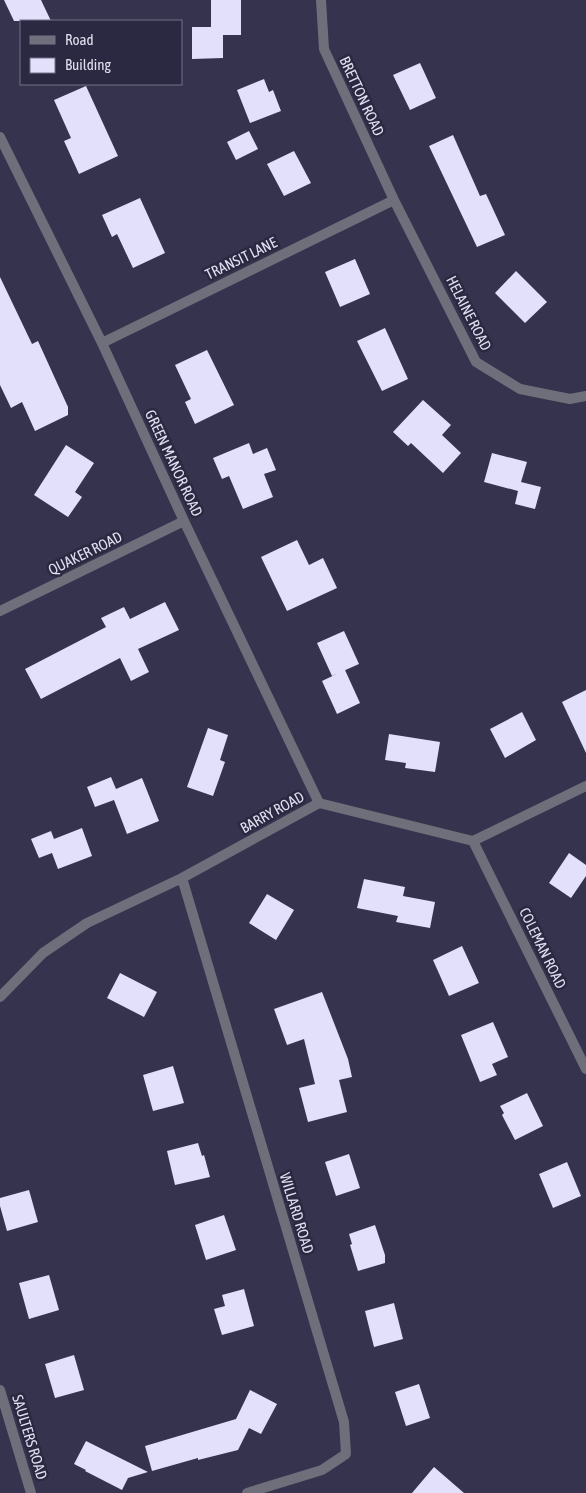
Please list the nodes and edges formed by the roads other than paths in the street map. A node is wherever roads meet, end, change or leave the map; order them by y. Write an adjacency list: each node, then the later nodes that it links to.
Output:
1 (321, 0): 3 (street, BRETTON ROAD)
2 (0, 136): 4 (street, GREEN MANOR ROAD)
3 (394, 200): 4 (street, TRANSIT LANE); 5 (street, HELAINE ROAD)
4 (102, 343): 6 (street, GREEN MANOR ROAD)
5 (586, 396)
6 (184, 521): 7 (street, QUAKER ROAD); 9 (street, GREEN MANOR ROAD)
7 (0, 611)
8 (586, 786): 10 (street)
9 (319, 803): 10 (street, BARRY ROAD); 11 (street, BARRY ROAD)
10 (474, 841): 13 (street, COLEMAN ROAD)
11 (182, 878): 12 (street, BARRY ROAD); 16 (street, WILLARD ROAD)
12 (0, 997)
13 (586, 1069)
14 (0, 1390): 15 (street, SAULTERS ROAD)
15 (31, 1493)
16 (247, 1493)

